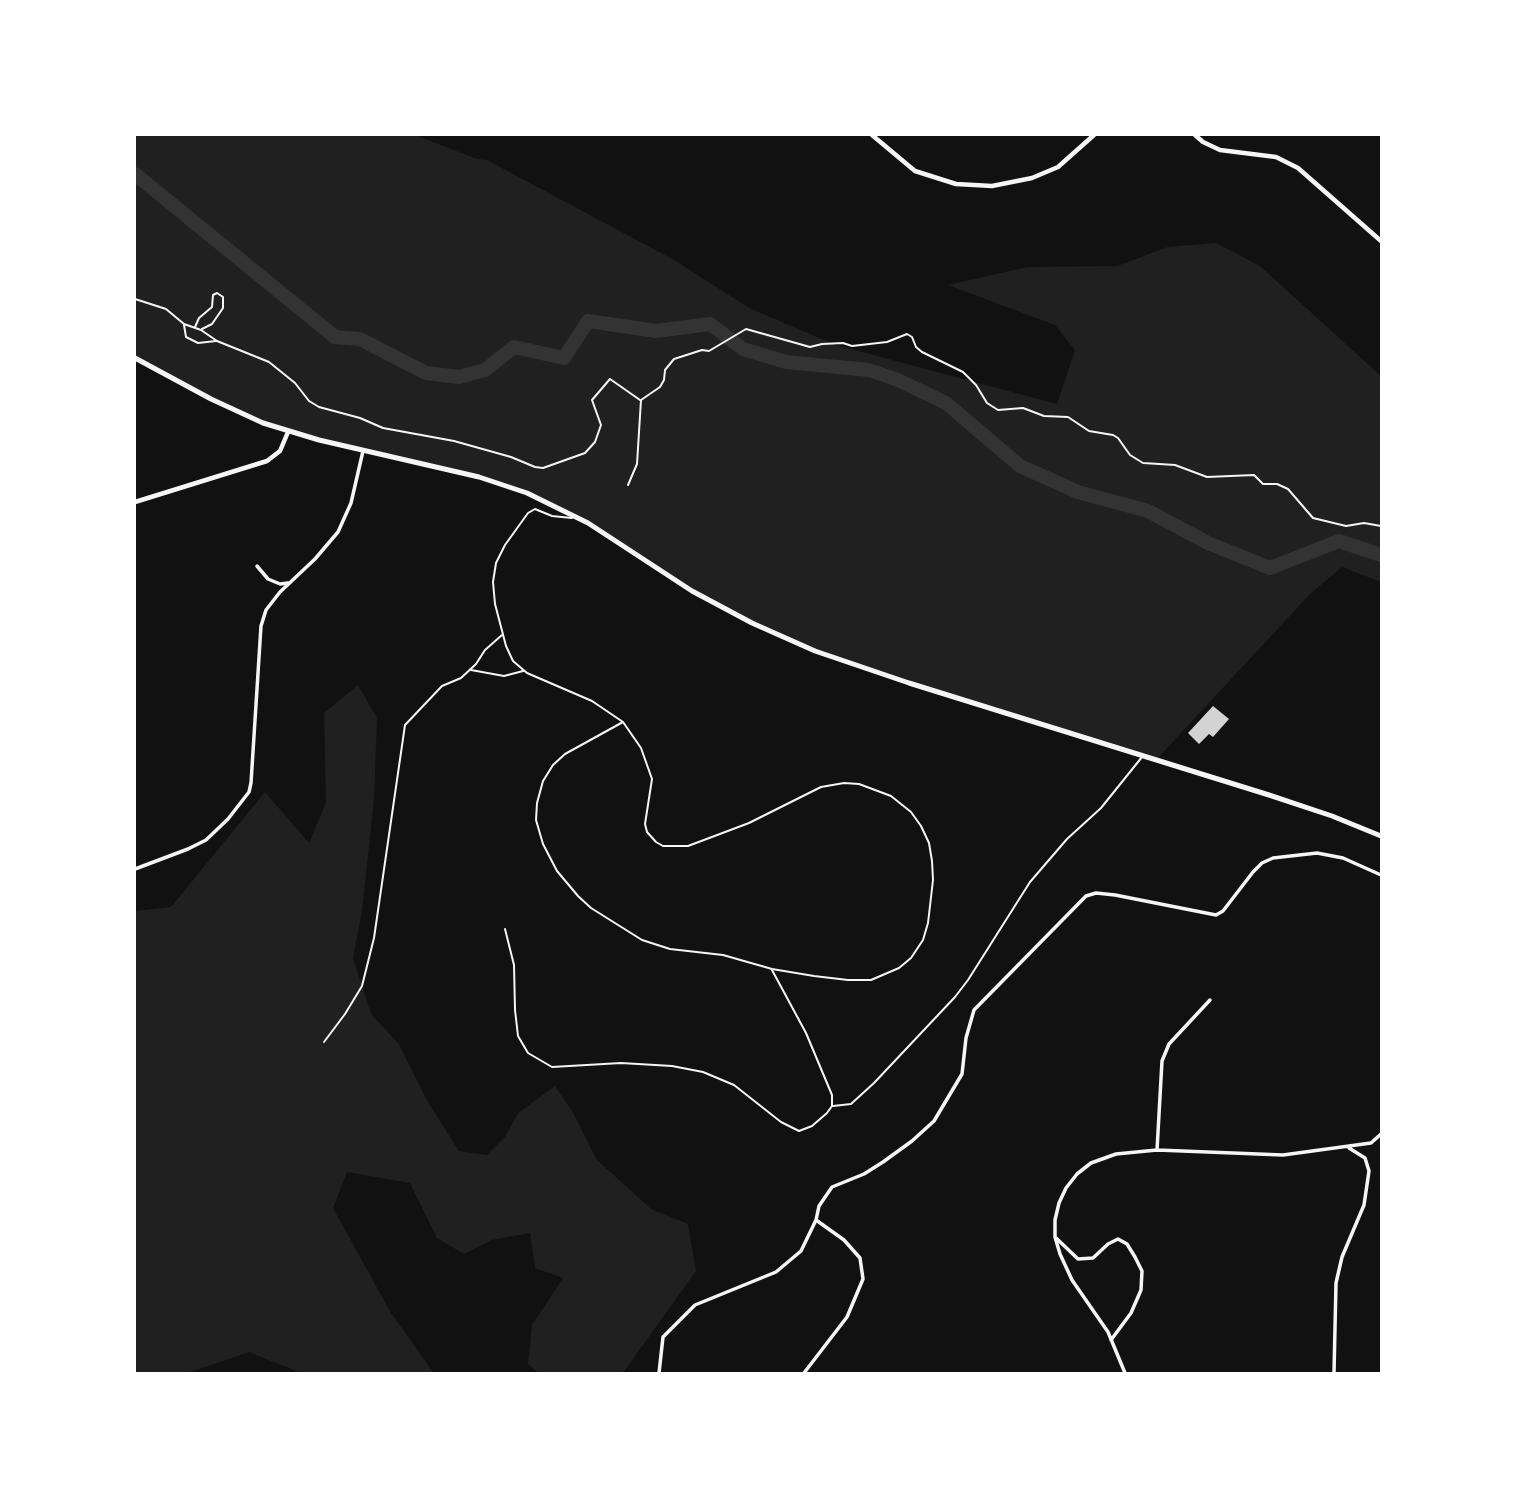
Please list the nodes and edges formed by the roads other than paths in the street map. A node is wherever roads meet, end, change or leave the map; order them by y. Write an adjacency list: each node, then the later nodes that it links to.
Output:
1 (872, 135): 2 (street)
2 (1094, 135)
3 (1195, 135): 4 (street)
4 (1381, 241)
5 (135, 358): 6 (main road)
6 (288, 432): 7 (main road); 8 (street)
7 (363, 451): 9 (main road); 11 (street)
8 (135, 502)
9 (576, 517): 12 (lane); 16 (main road)
10 (257, 566): 11 (street)
11 (290, 583): 18 (street)
12 (503, 635): 13 (lane); 14 (lane)
13 (470, 670): 14 (lane); 23 (lane)
14 (524, 670): 15 (lane)
15 (623, 722): 21 (lane); 21 (lane)
16 (1142, 757): 17 (main road); 24 (lane)
17 (1381, 836)
18 (135, 869)
19 (1381, 875): 28 (street)
20 (505, 929): 24 (lane)
21 (772, 969): 24 (lane)
22 (1210, 1000): 27 (street)
23 (324, 1042)
24 (832, 1106)
25 (1381, 1134): 26 (street)
26 (1344, 1147): 27 (street); 34 (street)
27 (1157, 1150): 29 (street)
28 (816, 1220): 31 (street); 32 (street)
29 (1055, 1237): 30 (street); 30 (street)
30 (1111, 1340): 33 (street)
31 (659, 1373)
32 (804, 1373)
33 (1125, 1373)
34 (1334, 1373)

